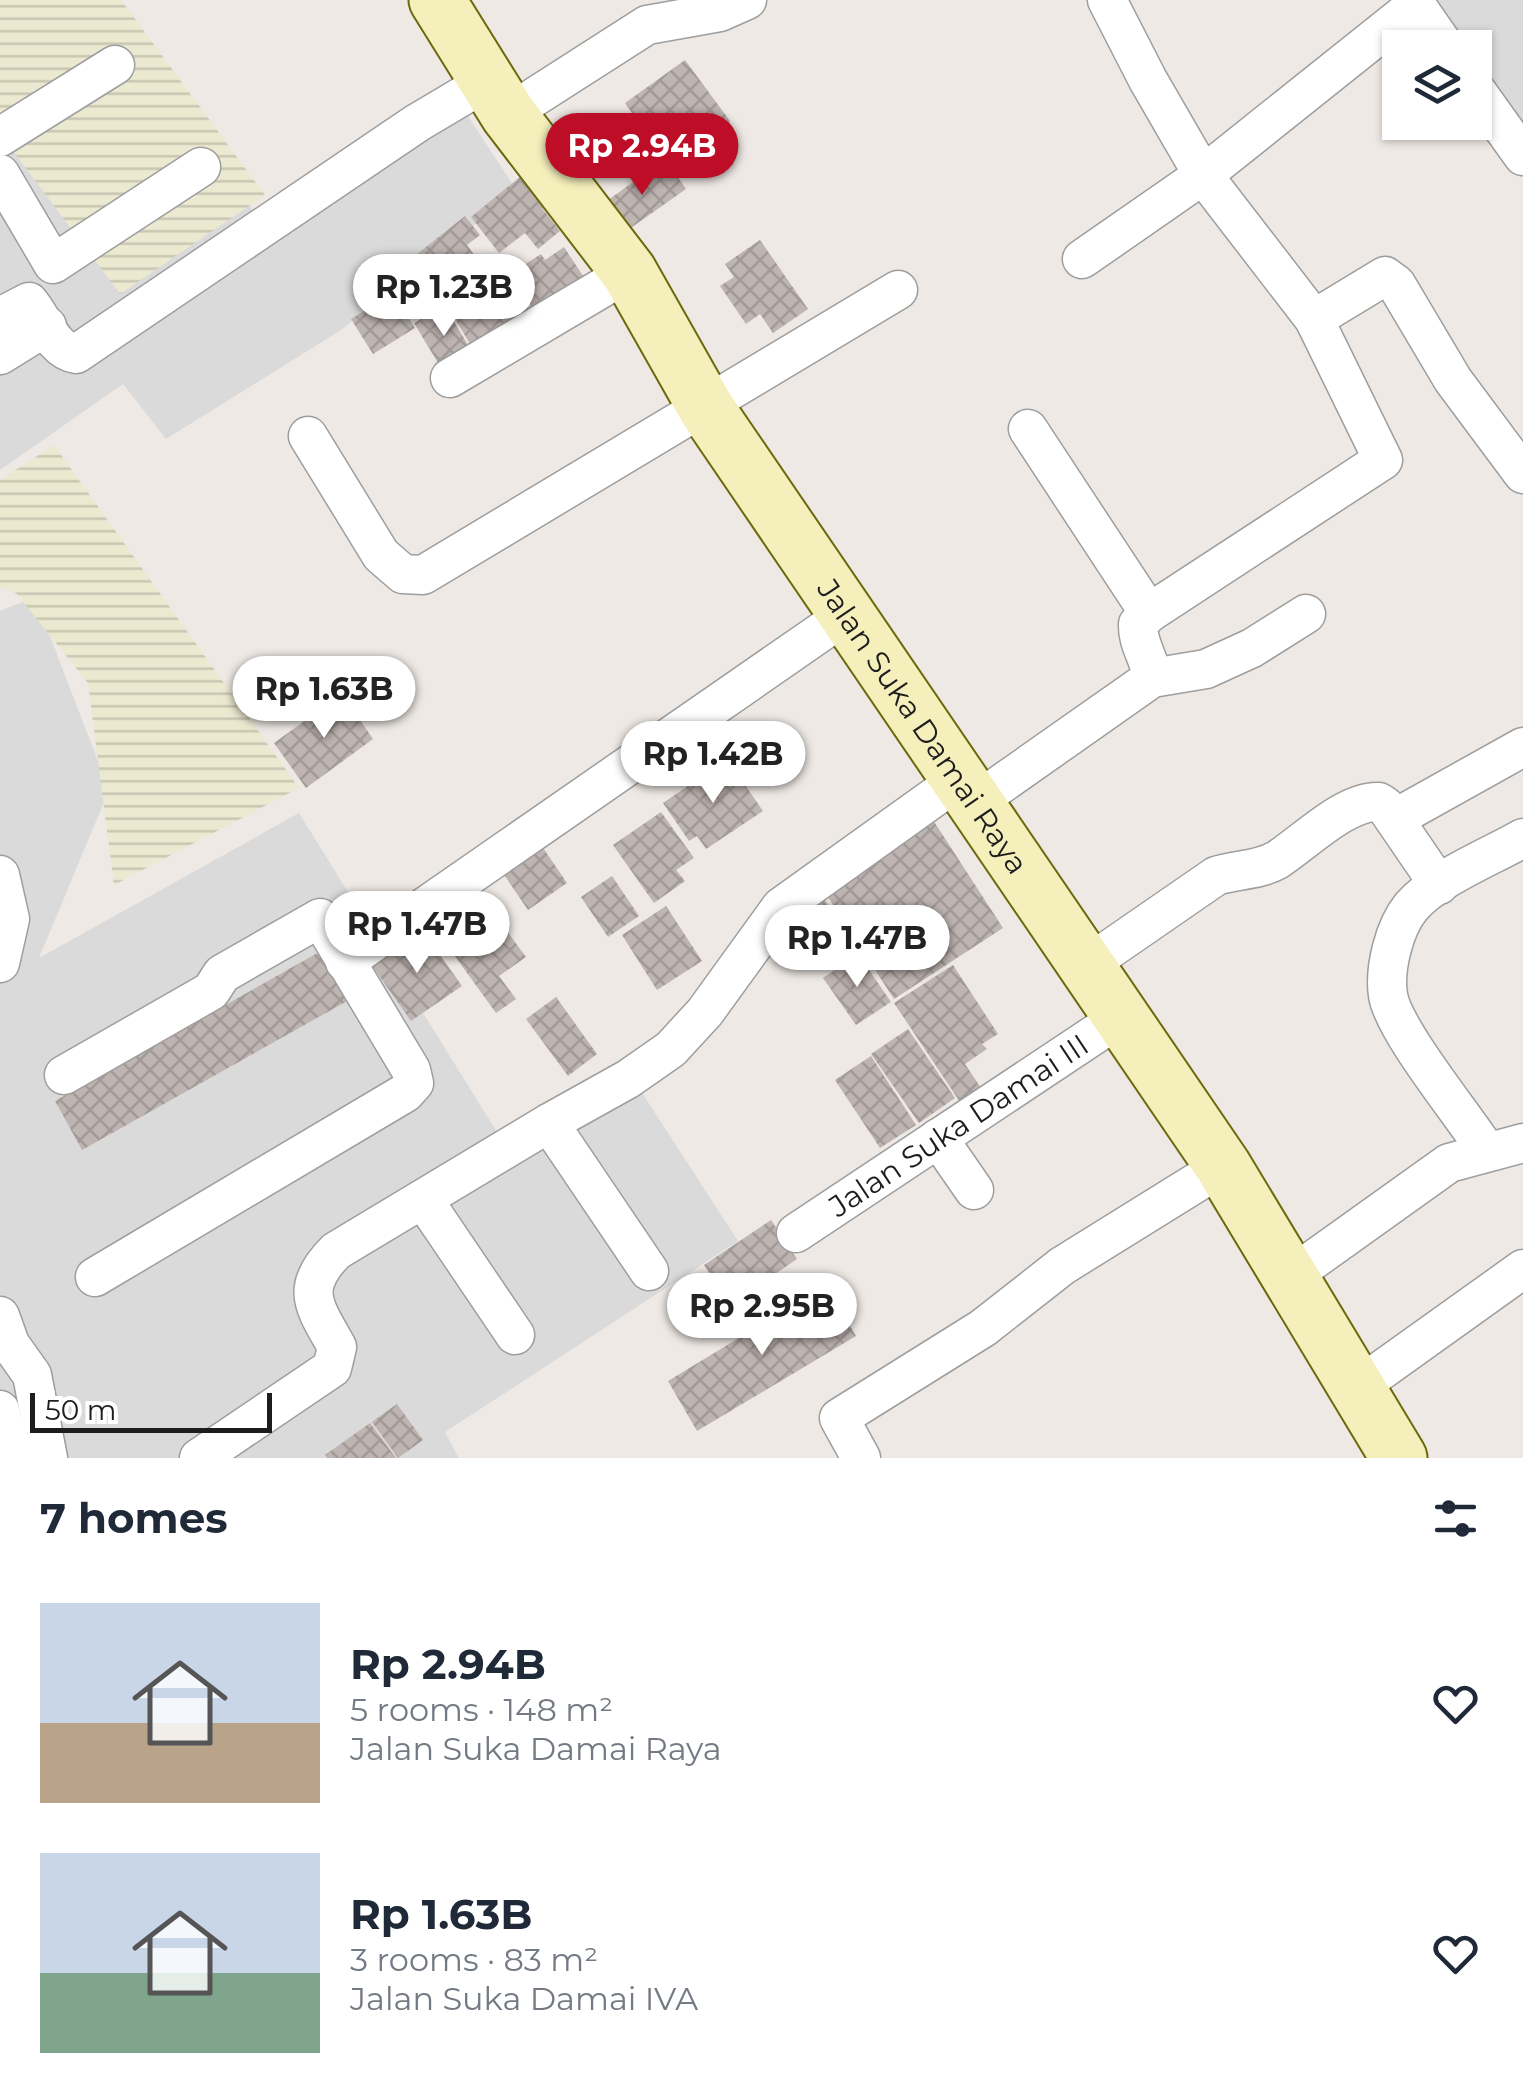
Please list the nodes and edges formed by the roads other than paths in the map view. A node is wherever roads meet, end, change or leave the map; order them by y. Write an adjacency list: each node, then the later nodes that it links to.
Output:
1 (437, 0): 8 (street, Jalan Suka Damai Raya)
2 (747, 0): 8 (street)
3 (1106, 0): 14 (street)
4 (1385, 30): 5 (street)
5 (1433, 30)
6 (1382, 32): 14 (street)
7 (115, 65): 10 (street)
8 (497, 98): 16 (street, Jalan Suka Damai Raya); 20 (street)
9 (1492, 113): 11 (street)
10 (0, 137)
11 (1523, 156)
12 (201, 167): 13 (street)
13 (0, 174)
14 (1203, 175): 15 (street); 19 (street)
15 (1082, 259)
16 (628, 272): 22 (street); 23 (street, Jalan Suka Damai Raya)
17 (898, 290): 23 (street)
18 (0, 317): 20 (street)
19 (1314, 319): 26 (street); 28 (street)
20 (46, 326): 21 (street)
21 (0, 355)
22 (450, 378)
23 (706, 408): 25 (street); 27 (street, Jalan Suka Damai Raya)
24 (1028, 429): 28 (street)
25 (308, 436)
26 (1523, 474)
27 (847, 614): 32 (street, Jalan Suka Damai Raya); 37 (street)
28 (1150, 614): 30 (street)
29 (1306, 614): 30 (street)
30 (1152, 678): 32 (street)
31 (1523, 746): 33 (street)
32 (969, 790): 39 (street, Jalan Suka Damai Raya); 42 (street)
33 (1394, 819): 36 (street); 39 (street)
34 (1523, 838): 36 (street)
35 (0, 875): 38 (street)
36 (1439, 885): 45 (street)
37 (332, 939): 41 (street); 53 (street)
38 (0, 960)
39 (1087, 965): 40 (street, Jalan Suka Damai Raya)
40 (1121, 1016): 43 (street, Jalan Suka Damai III); 46 (street, Jalan Suka Damai Raya)
41 (64, 1075)
42 (549, 1122): 48 (street); 51 (street)
43 (938, 1138): 47 (street); 49 (street, Jalan Suka Damai III)
44 (1523, 1142): 45 (street)
45 (1486, 1152): 52 (street)
46 (1219, 1160): 52 (street, Jalan Suka Damai Raya); 56 (street); 62 (street)
47 (974, 1190)
48 (423, 1199): 54 (street); 61 (street)
49 (796, 1234)
50 (1523, 1268): 57 (street)
51 (648, 1270)
52 (1292, 1276): 57 (street, Jalan Suka Damai Raya)
53 (95, 1277)
54 (515, 1336)
55 (8, 1357): 60 (street)
56 (848, 1387)
57 (1358, 1387): 63 (street, Jalan Suka Damai Raya)
58 (0, 1410): 59 (street)
59 (12, 1458)
60 (48, 1458)
61 (199, 1458)
62 (861, 1458)
63 (1399, 1458)

